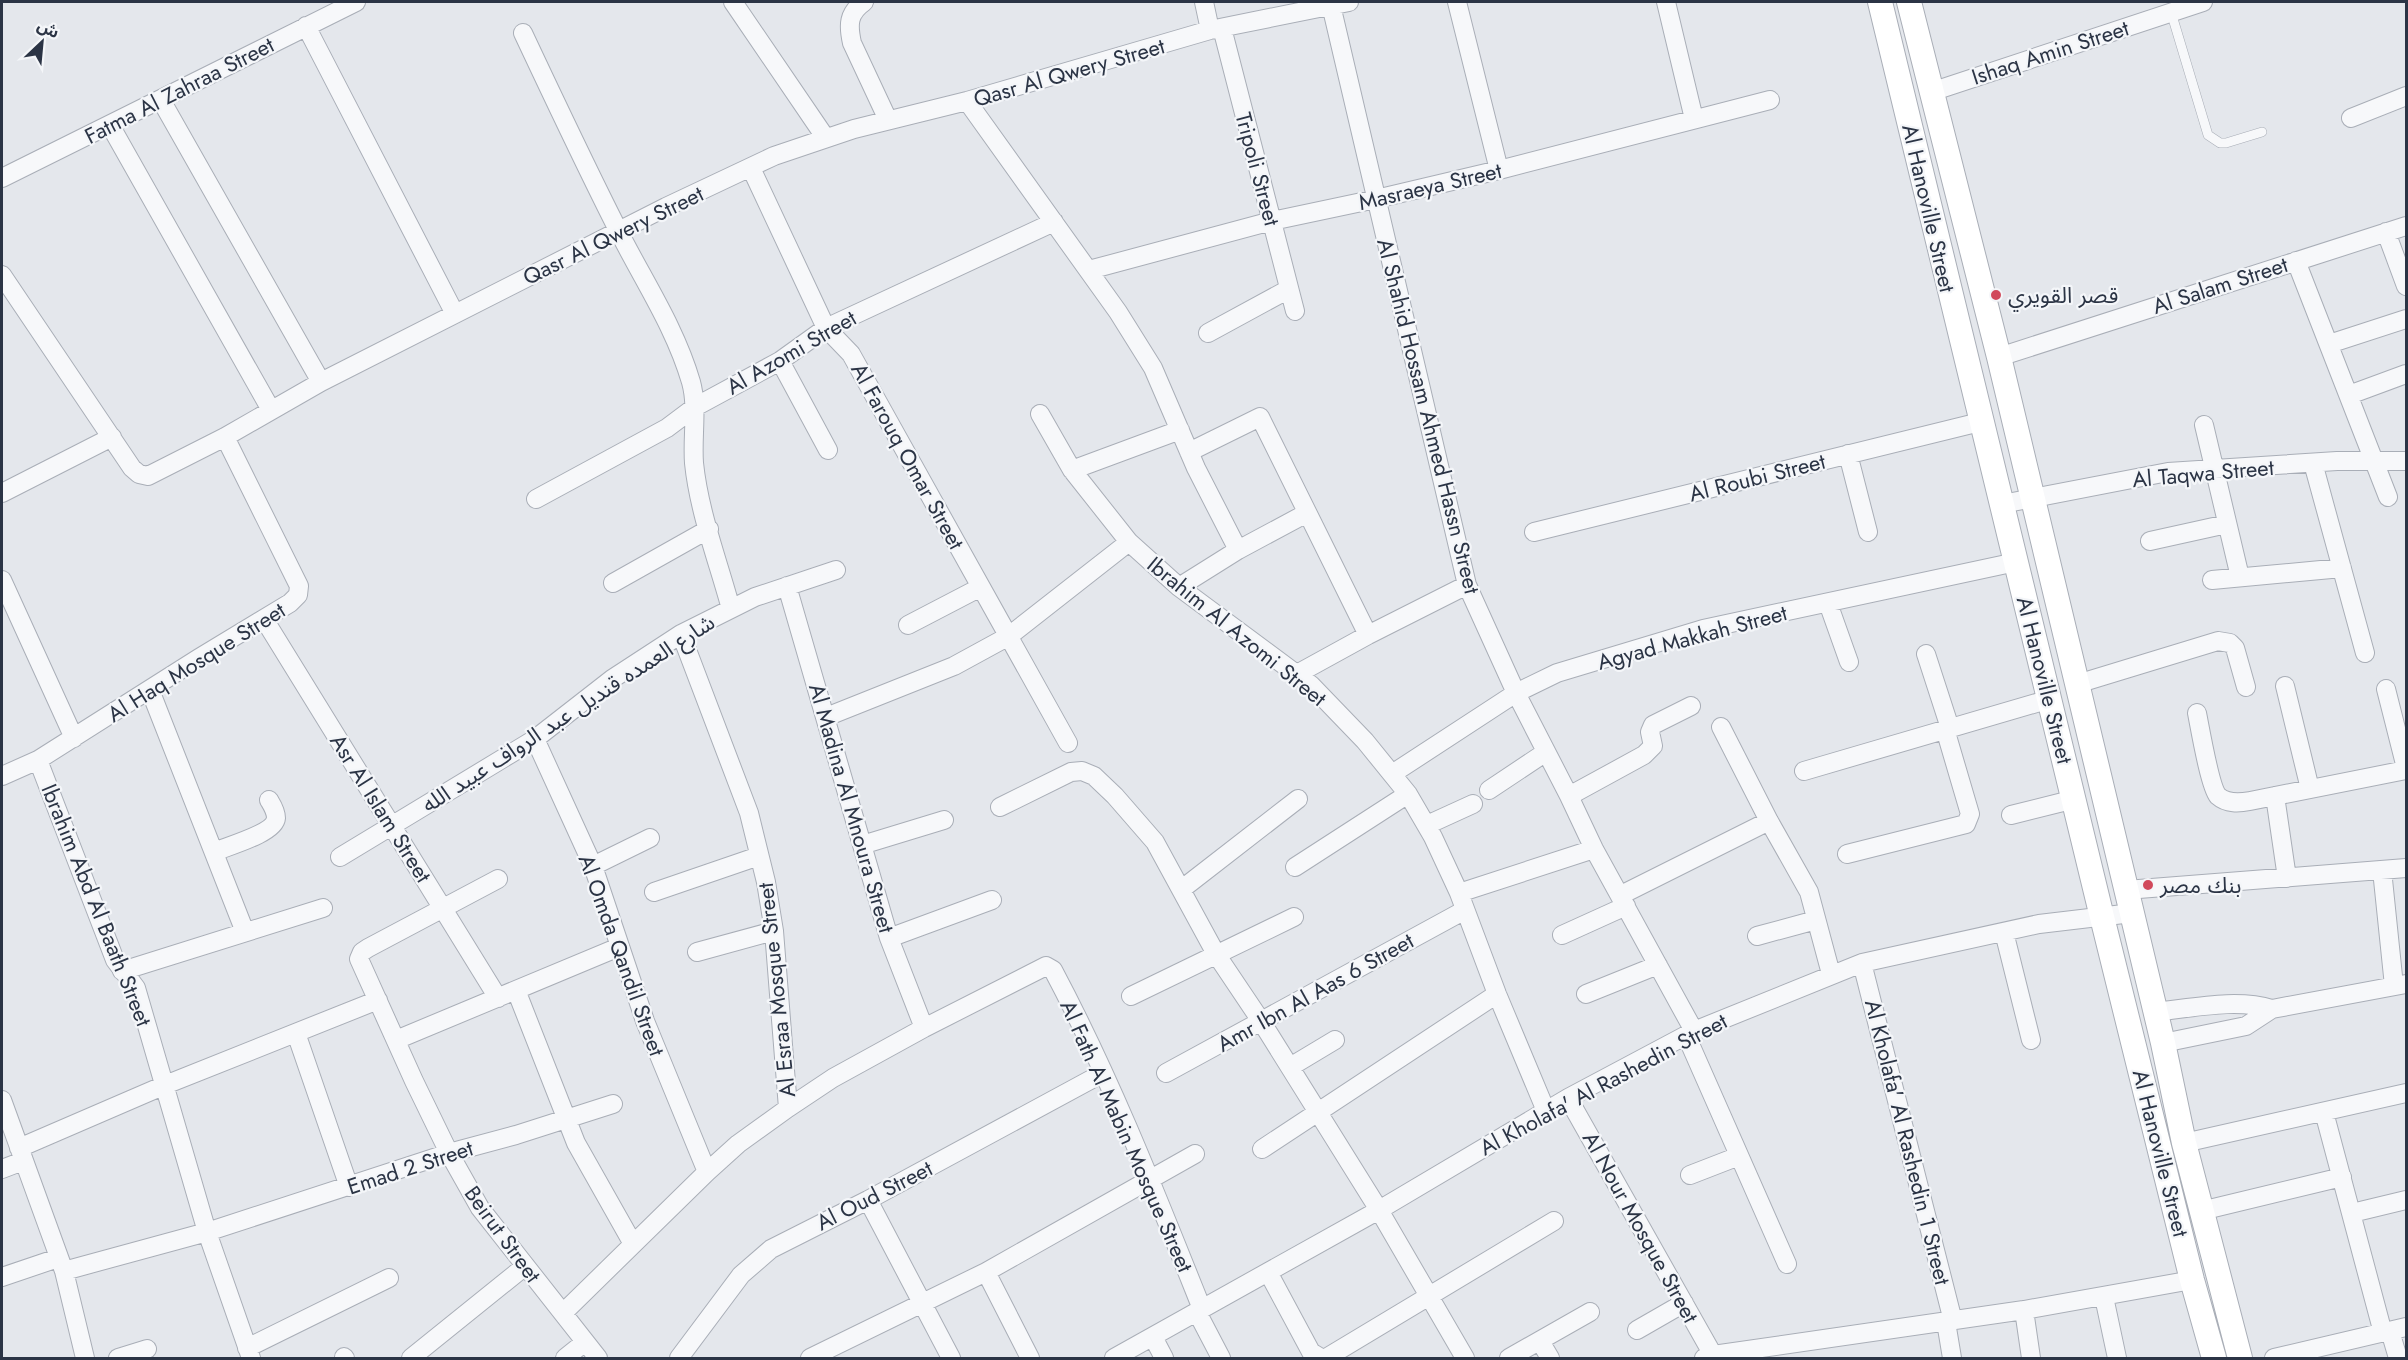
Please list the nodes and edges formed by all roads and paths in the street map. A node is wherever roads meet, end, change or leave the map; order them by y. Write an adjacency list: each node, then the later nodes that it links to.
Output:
1 (356, 2): 12 (street, Fatma Al Zahraa Street)
2 (733, 2): 25 (street)
3 (864, 2): 22 (street)
4 (1204, 2): 13 (street, Tripoli Street)
5 (1458, 2): 27 (street)
6 (1666, 2): 21 (street)
7 (1880, 2): 54 (street, Al Hanoville Street)
8 (1909, 2): 15 (street, Al Hanoville Street)
9 (2203, 2): 11 (street, Ishaq Amin Street)
10 (1339, 3): 13 (street, Qasr Al Qwery Street); 29 (street, Al Shahid Hossam Ahmed Hassn Street)
11 (2171, 12): 15 (street, Ishaq Amin Street); 24 (lane)
12 (306, 27): 17 (street, Fatma Al Zahraa Street); 41 (street)
13 (1216, 29): 19 (street, Qasr Al Qwery Street); 30 (street, Tripoli Street)
14 (523, 33): 33 (street)
15 (1931, 92): 46 (street, Al Hanoville Street)
16 (2406, 96): 20 (street)
17 (161, 100): 23 (street, Fatma Al Zahraa Street); 49 (street)
18 (1770, 100): 21 (street, Masraeya Street)
19 (968, 101): 22 (street, Qasr Al Qwery Street); 31 (street)
20 (2351, 118)
21 (1694, 119): 27 (street, Masraeya Street)
22 (888, 120): 25 (street, Qasr Al Qwery Street)
23 (110, 125): 28 (street, Fatma Al Zahraa Street); 52 (street)
24 (2262, 132)
25 (825, 137): 26 (street, Qasr Al Qwery Street)
26 (751, 168): 33 (street, Qasr Al Qwery Street); 43 (street, Al Farouq Omar Street)
27 (1499, 170): 29 (street, Masraeya Street)
28 (2, 178)
29 (1376, 199): 30 (street, Masraeya Street); 87 (street, Al Shahid Hossam Ahmed Hassn Street)
30 (1272, 221): 36 (street, Masraeya Street); 39 (street, Tripoli Street)
31 (1054, 222): 36 (street); 43 (street, Al Azomi Street)
32 (2406, 226): 34 (street, Al Salam Street)
33 (619, 231): 41 (street, Qasr Al Qwery Street); 51 (street)
34 (2386, 232): 35 (street, Al Salam Street); 38 (street)
35 (2296, 261): 45 (street); 46 (street, Al Salam Street)
36 (1089, 270): 56 (street)
37 (2, 275): 57 (street, Qasr Al Qwery Street)
38 (2406, 286)
39 (1289, 289): 40 (street, Tripoli Street); 44 (street)
40 (1295, 311)
41 (455, 314): 49 (street, Qasr Al Qwery Street)
42 (2406, 319): 45 (street)
43 (826, 328): 47 (street, Al Azomi Street); 89 (street, Al Farouq Omar Street)
44 (1208, 333)
45 (2329, 344): 50 (street)
46 (1999, 357): 68 (street, Al Hanoville Street)
47 (780, 361): 51 (street, Al Azomi Street); 59 (street)
48 (2406, 374): 50 (street)
49 (321, 382): 52 (street, Qasr Al Qwery Street)
50 (2349, 395): 63 (street)
51 (694, 407): 70 (street, Al Azomi Street); 74 (street)
52 (272, 410): 58 (street, Qasr Al Qwery Street)
53 (1040, 414): 65 (street, Ibrahim Al Azomi Street)
54 (1980, 422): 61 (street, Al Roubi Street); 71 (street, Al Hanoville Street)
55 (2204, 425): 66 (street)
56 (1180, 430): 60 (street); 65 (street)
57 (112, 437): 58 (street, Qasr Al Qwery Street); 67 (street)
58 (225, 437): 93 (street, Al Haq Mosque Street)
59 (828, 450)
60 (1189, 452): 72 (street); 79 (street)
61 (1848, 454): 75 (street, Al Roubi Street); 76 (street)
62 (2406, 461): 63 (street, Al Taqwa Street)
63 (2374, 462): 64 (street, Al Taqwa Street); 69 (street)
64 (2313, 463): 66 (street, Al Taqwa Street); 81 (street)
65 (1072, 470): 78 (street, Ibrahim Al Azomi Street)
66 (2215, 471): 68 (street, Al Taqwa Street); 73 (street)
67 (2, 493)
68 (2032, 497): 71 (street, Al Taqwa Street); 102 (street, Al Hanoville Street)
69 (2388, 497)
70 (536, 499)
71 (2002, 504): 80 (street, Al Hanoville Street)
72 (1307, 513): 79 (street); 96 (street)
73 (2227, 524): 77 (street); 83 (street)
74 (709, 529): 86 (street); 92 (street)
75 (1534, 532)
76 (1868, 532)
77 (2150, 542)
78 (1129, 543): 90 (street, Ibrahim Al Azomi Street); 97 (street)
79 (1238, 550): 90 (street)
80 (2016, 562): 91 (street, Agyad Makkah Street); 108 (street, Al Hanoville Street)
81 (2342, 568): 83 (street); 98 (street)
82 (836, 570): 88 (street, شارع العمده قنديل عبد الرواف عبيد الله)
83 (2240, 577): 85 (street)
84 (2, 580): 114 (street)
85 (2212, 580)
86 (613, 583)
87 (1467, 585): 96 (street); 107 (street, Al Shahid Hossam Ahmed Hassn Street)
88 (787, 586): 92 (street, شارع العمده قنديل عبد الرواف عبيد الله); 111 (street, Al Madina Al Mnoura Street)
89 (981, 587): 94 (street); 97 (street, Al Farouq Omar Street)
90 (1179, 587): 101 (street, Ibrahim Al Azomi Street)
91 (1828, 603): 100 (street); 107 (street, Agyad Makkah Street)
92 (731, 609): 95 (street, شارع العمده قنديل عبد الرواف عبيد الله)
93 (264, 619): 106 (street, Al Haq Mosque Street); 136 (street, Asr Al Islam Street)
94 (908, 625)
95 (681, 634): 115 (street, شارع العمده قنديل عبد الرواف عبيد الله); 143 (street, Al Esraa Mosque Street)
96 (1368, 635): 101 (street)
97 (1009, 636): 111 (street); 116 (street, Al Farouq Omar Street)
98 (2365, 653)
99 (1926, 654): 113 (street)
100 (1849, 662)
101 (1297, 674): 121 (street, Ibrahim Al Azomi Street)
102 (2077, 684): 104 (street); 152 (street, Al Hanoville Street)
103 (2285, 686): 123 (street)
104 (2246, 687)
105 (2386, 689): 119 (street)
106 (150, 690): 114 (street, Al Haq Mosque Street); 141 (street)
107 (1516, 693): 117 (street, Al Shahid Hossam Ahmed Hassn Street); 121 (street, Agyad Makkah Street)
108 (2050, 699): 113 (street); 129 (street, Al Hanoville Street)
109 (1691, 706): 126 (street)
110 (2197, 713): 127 (street)
111 (826, 717): 139 (street, Al Madina Al Mnoura Street)
112 (1721, 727): 135 (street)
113 (1948, 728): 120 (street); 142 (street)
114 (74, 738): 118 (street, Al Haq Mosque Street)
115 (535, 739): 136 (street, شارع العمده قنديل عبد الرواف عبيد الله); 145 (street, Al Omda Qandil Street)
116 (1068, 743)
117 (1546, 752): 124 (street); 126 (street, Al Shahid Hossam Ahmed Hassn Street)
118 (38, 760): 122 (street, Al Haq Mosque Street); 175 (street, Ibrahim Abd Al Baath Street)
119 (2406, 769): 123 (street)
120 (1804, 771)
121 (1392, 774): 125 (street, Ibrahim Al Azomi Street)
122 (2, 776)
123 (2310, 789): 127 (street)
124 (1489, 790)
125 (1408, 794): 137 (street, Ibrahim Al Azomi Street); 146 (street)
126 (1569, 796): 140 (street, Al Shahid Hossam Ahmed Hassn Street)
127 (2274, 796): 149 (street)
128 (1298, 799): 151 (street)
129 (2074, 799): 133 (street); 162 (street, Al Hanoville Street)
130 (269, 800): 141 (street)
131 (1473, 804): 137 (street)
132 (1000, 807): 151 (street)
133 (2011, 815)
134 (944, 820): 139 (street)
135 (1769, 821): 156 (street); 163 (street)
136 (393, 825): 144 (street, شارع العمده قنديل عبد الرواف عبيد الله); 158 (street, Asr Al Islam Street)
137 (1426, 825): 154 (street, Ibrahim Al Azomi Street)
138 (650, 838): 145 (street)
139 (862, 845): 169 (street, Al Madina Al Mnoura Street)
140 (1594, 849): 154 (street); 156 (street, Al Shahid Hossam Ahmed Hassn Street)
141 (214, 852): 165 (street)
142 (1847, 854)
143 (759, 856): 153 (street); 164 (street, Al Esraa Mosque Street)
144 (340, 857)
145 (593, 866): 170 (street, Al Omda Qandil Street)
146 (1294, 867)
147 (2406, 868): 148 (street)
148 (2382, 870): 149 (street); 177 (street)
149 (2287, 878): 152 (street)
150 (498, 879): 158 (street)
151 (1182, 889): 172 (street)
152 (2126, 890): 160 (street, Al Hanoville Street)
153 (654, 892)
154 (1459, 893): 159 (street, Ibrahim Al Azomi Street)
155 (992, 900): 169 (street)
156 (1624, 901): 167 (street); 174 (street, Al Shahid Hossam Ahmed Hassn Street)
157 (323, 908): 165 (street)
158 (443, 908): 182 (street, Asr Al Islam Street); 183 (street, Beirut Street)
159 (1465, 910): 179 (street, Ibrahim Al Azomi Street); 186 (street, Amr Ibn Al Aas 6 Street)
160 (2132, 913): 162 (street, Al Kholafa' Al Rashedin Street); 185 (street, Al Hanoville Street)
161 (1294, 917): 172 (street)
162 (2102, 917): 166 (street, Al Kholafa' Al Rashedin Street); 234 (street, Al Hanoville Street)
163 (1816, 920): 168 (street); 176 (street)
164 (774, 931): 171 (street); 202 (street, Al Esraa Mosque Street)
165 (246, 932): 175 (street)
166 (2004, 932): 173 (street, Al Kholafa' Al Rashedin Street); 192 (street)
167 (1562, 935)
168 (1756, 936)
169 (889, 938): 187 (street, Al Madina Al Mnoura Street)
170 (619, 947): 178 (street); 214 (street, Al Omda Qandil Street)
171 (697, 952)
172 (1216, 954): 181 (street); 186 (street)
173 (1862, 963): 176 (street, Al Kholafa' Al Rashedin Street); 243 (street, Al Kholafa' Al Rashedin 1 Street)
174 (1658, 965): 180 (street); 188 (street, Al Shahid Hossam Ahmed Hassn Street)
175 (122, 971): 197 (street, Ibrahim Abd Al Baath Street)
176 (1831, 974): 188 (street, Al Kholafa' Al Rashedin Street)
177 (2400, 985): 184 (street)
178 (516, 990): 182 (street); 206 (street)
179 (1497, 994): 203 (street, Ibrahim Al Azomi Street); 204 (street)
180 (1586, 994)
181 (1131, 996)
182 (498, 998): 190 (street)
183 (378, 1000): 189 (street); 190 (street, Beirut Street)
184 (2272, 1009): 185 (street); 193 (street)
185 (2155, 1012): 193 (street, Al Hanoville Street)
186 (1261, 1021): 194 (street); 196 (street, Amr Ibn Al Aas 6 Street)
187 (924, 1028): 195 (street, Al Fath Al Mabin Mosque Street); 202 (street)
188 (1690, 1033): 199 (street, Al Kholafa' Al Rashedin Street); 212 (street, Al Shahid Hossam Ahmed Hassn Street)
189 (296, 1034): 197 (street); 218 (street)
190 (396, 1040): 209 (street, Beirut Street)
191 (1335, 1040): 194 (street)
192 (2031, 1040)
193 (2163, 1043): 207 (street, Al Hanoville Street)
194 (1290, 1067): 204 (street)
195 (1103, 1073): 217 (street, Al Fath Al Mabin Mosque Street); 219 (street, Al Oud Street)
196 (1166, 1073)
197 (165, 1085): 211 (street); 225 (street, Ibrahim Abd Al Baath Street)
198 (2406, 1093): 205 (street)
199 (1568, 1098): 203 (street, Al Kholafa' Al Rashedin Street); 238 (street, Al Nour Mosque Street)
200 (2, 1100): 211 (street)
201 (613, 1104): 206 (street, Emad 2 Street)
202 (788, 1108): 214 (street)
203 (1546, 1111): 221 (street, Al Kholafa' Al Rashedin Street)
204 (1318, 1112): 208 (street); 221 (street)
205 (2324, 1112): 207 (street); 216 (street)
206 (568, 1118): 209 (street, Emad 2 Street); 226 (street)
207 (2184, 1143): 222 (street, Al Hanoville Street)
208 (1262, 1149)
209 (449, 1153): 218 (street, Emad 2 Street); 229 (street, Beirut Street)
210 (1195, 1154): 217 (street)
211 (21, 1155): 213 (street); 228 (street)
212 (1739, 1156): 215 (street); 227 (street, Al Shahid Hossam Ahmed Hassn Street)
213 (2, 1169)
214 (707, 1172): 226 (street)
215 (1690, 1175)
216 (2342, 1177): 222 (street); 223 (street)
217 (1150, 1179): 230 (street); 240 (street, Al Fath Al Mabin Mosque Street)
218 (350, 1187): 225 (street, Emad 2 Street)
219 (868, 1200): 237 (street); 258 (street, Al Oud Street)
220 (2406, 1200): 223 (street)
221 (1379, 1210): 231 (street, Al Kholafa' Al Rashedin Street); 235 (street)
222 (2201, 1211): 273 (street, Al Hanoville Street)
223 (2352, 1213): 245 (street)
224 (1554, 1221): 235 (street)
225 (207, 1232): 228 (street, Emad 2 Street); 250 (street, Ibrahim Abd Al Baath Street)
226 (633, 1244): 242 (street)
227 (1787, 1264)
228 (61, 1265): 232 (street, Emad 2 Street); 254 (street)
229 (524, 1267): 242 (street, Beirut Street); 255 (street)
230 (986, 1272): 237 (street); 261 (street)
231 (1268, 1272): 240 (street, Al Kholafa' Al Rashedin Street); 253 (street)
232 (2, 1277)
233 (389, 1278): 250 (street)
234 (2192, 1280): 236 (street); 272 (street, Al Hanoville Street)
235 (1429, 1297): 265 (street); 266 (street)
236 (2104, 1297): 239 (street); 271 (street)
237 (922, 1303): 259 (street); 260 (street)
238 (1684, 1303): 244 (street); 251 (street, Al Nour Mosque Street)
239 (2024, 1310): 243 (street); 270 (street)
240 (1199, 1311): 246 (street, Al Kholafa' Al Rashedin Street); 264 (street, Al Fath Al Mabin Mosque Street)
241 (1590, 1312): 247 (street)
242 (563, 1313): 248 (street, Beirut Street)
243 (1950, 1321): 251 (street); 269 (street, Al Kholafa' Al Rashedin 1 Street)
244 (1637, 1330)
245 (2393, 1331): 274 (street); 275 (street)
246 (1153, 1336): 262 (street, Al Kholafa' Al Rashedin Street); 263 (street)
247 (1540, 1341): 267 (street); 268 (street)
248 (585, 1342): 256 (street); 257 (street, Beirut Street)
249 (147, 1349): 252 (street)
250 (249, 1353)
251 (1708, 1357)
252 (124, 1358)
253 (1319, 1358)
254 (85, 1359)
255 (411, 1359)
256 (565, 1359)
257 (598, 1359)
258 (679, 1359)
259 (810, 1359)
260 (951, 1359)
261 (1030, 1359)
262 (1114, 1359)
263 (1164, 1359)
264 (1221, 1359)
265 (1326, 1359)
266 (1465, 1359)
267 (1509, 1359)
268 (1550, 1359)
269 (1952, 1359)
270 (2031, 1359)
271 (2117, 1359)
272 (2214, 1359)
273 (2240, 1359)
274 (2274, 1359)
275 (2398, 1359)

